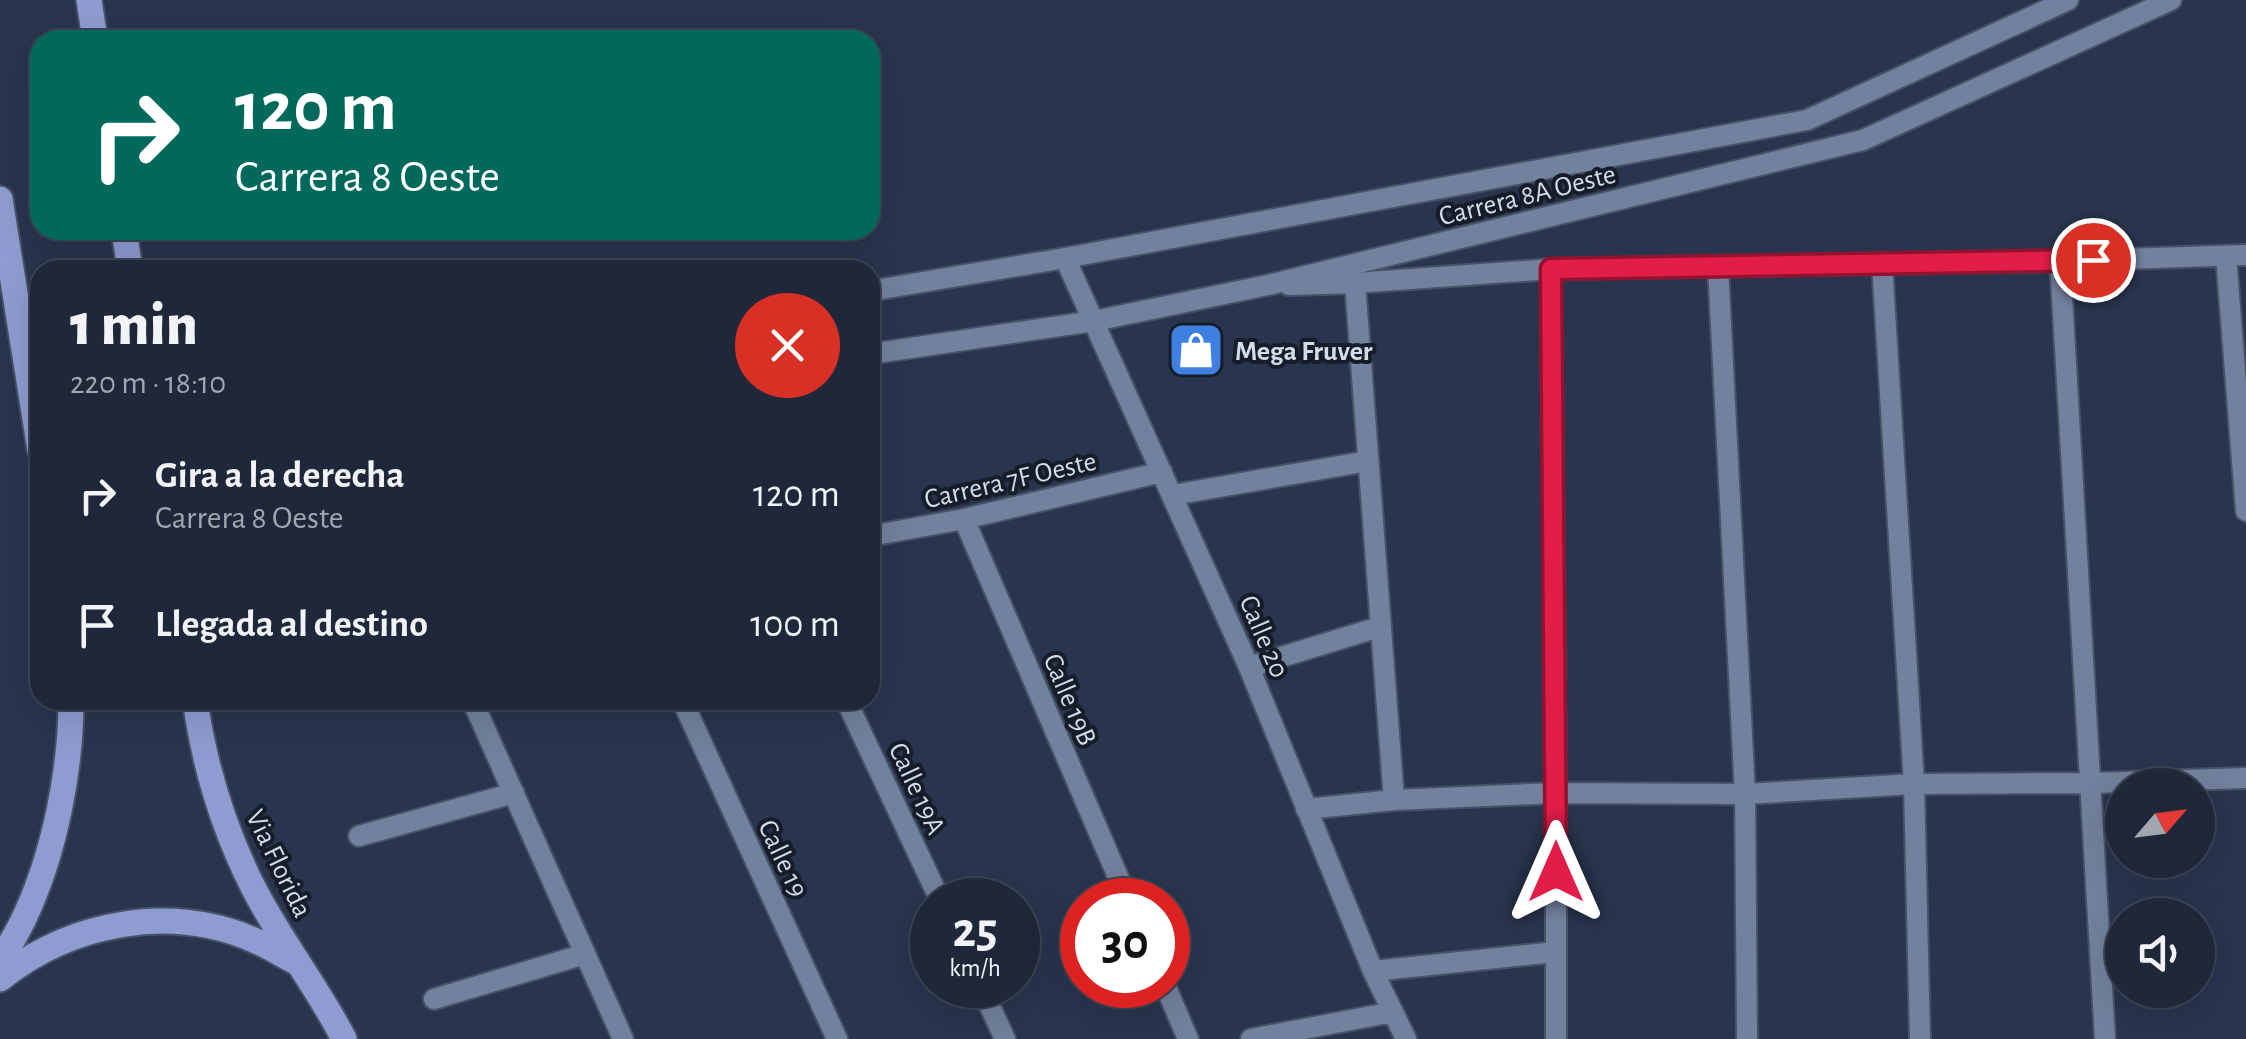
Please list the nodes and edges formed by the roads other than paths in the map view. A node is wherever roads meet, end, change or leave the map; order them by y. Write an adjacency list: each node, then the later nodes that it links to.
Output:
1 (88, 0): 4 (main road)
2 (2068, 0): 7 (street, Carrera 8A Oeste)
3 (2171, 0): 13 (street, Carrera 8A Oeste)
4 (93, 30)
5 (0, 199): 17 (main road)
6 (2236, 255): 8 (street); 21 (street)
7 (1065, 258): 14 (street, Carrera 8A Oeste); 15 (street, Calle 20)
8 (2060, 261): 9 (street); 33 (street)
9 (1882, 264): 10 (street); 32 (street)
10 (1718, 267): 11 (street); 36 (street)
11 (1551, 269): 12 (street); 35 (street)
12 (1355, 283): 13 (street); 18 (street)
13 (1268, 285): 15 (street, Carrera 8A Oeste)
14 (880, 289)
15 (1094, 321): 16 (street, Carrera 8A Oeste); 19 (street, Calle 20)
16 (880, 353)
17 (30, 387)
18 (1368, 461): 20 (street); 24 (street)
19 (1162, 472): 20 (street, Calle 20); 22 (street, Carrera 7F Oeste)
20 (1173, 496): 25 (street, Calle 20)
21 (2246, 511)
22 (964, 519): 23 (street, Carrera 7F Oeste); 41 (street, Calle 19B)
23 (880, 534)
24 (1380, 627): 25 (street); 37 (street)
25 (1249, 667): 38 (street, Calle 20)
26 (71, 710): 44 (main road)
27 (197, 710): 45 (main road, Via Florida)
28 (477, 710): 34 (street)
29 (687, 710): 54 (street, Calle 19)
30 (851, 710): 40 (street, Calle 19A)
31 (2246, 778): 33 (street)
32 (1914, 784): 33 (street); 36 (street); 61 (street)
33 (2092, 784): 62 (street)
34 (514, 793): 39 (street); 43 (street)
35 (1556, 793): 36 (street); 37 (street); 42 (street)
36 (1746, 794): 60 (street)
37 (1394, 800): 38 (street)
38 (1306, 809): 46 (street, Calle 20)
39 (359, 836)
40 (930, 878)
41 (1119, 878)
42 (1556, 952): 46 (street); 59 (street)
43 (585, 954): 48 (street); 53 (street)
44 (0, 962)
45 (298, 963): 47 (main road); 52 (main road, Via Florida)
46 (1373, 971): 51 (street, Calle 20)
47 (0, 979)
48 (434, 999)
49 (991, 1008): 55 (street)
50 (1175, 1008): 56 (street)
51 (1394, 1012): 57 (street); 58 (street, Calle 20)
52 (344, 1035)
53 (623, 1039)
54 (837, 1039)
55 (1005, 1039)
56 (1188, 1039)
57 (1251, 1039)
58 (1406, 1039)
59 (1556, 1039)
60 (1747, 1039)
61 (1920, 1039)
62 (2105, 1039)

